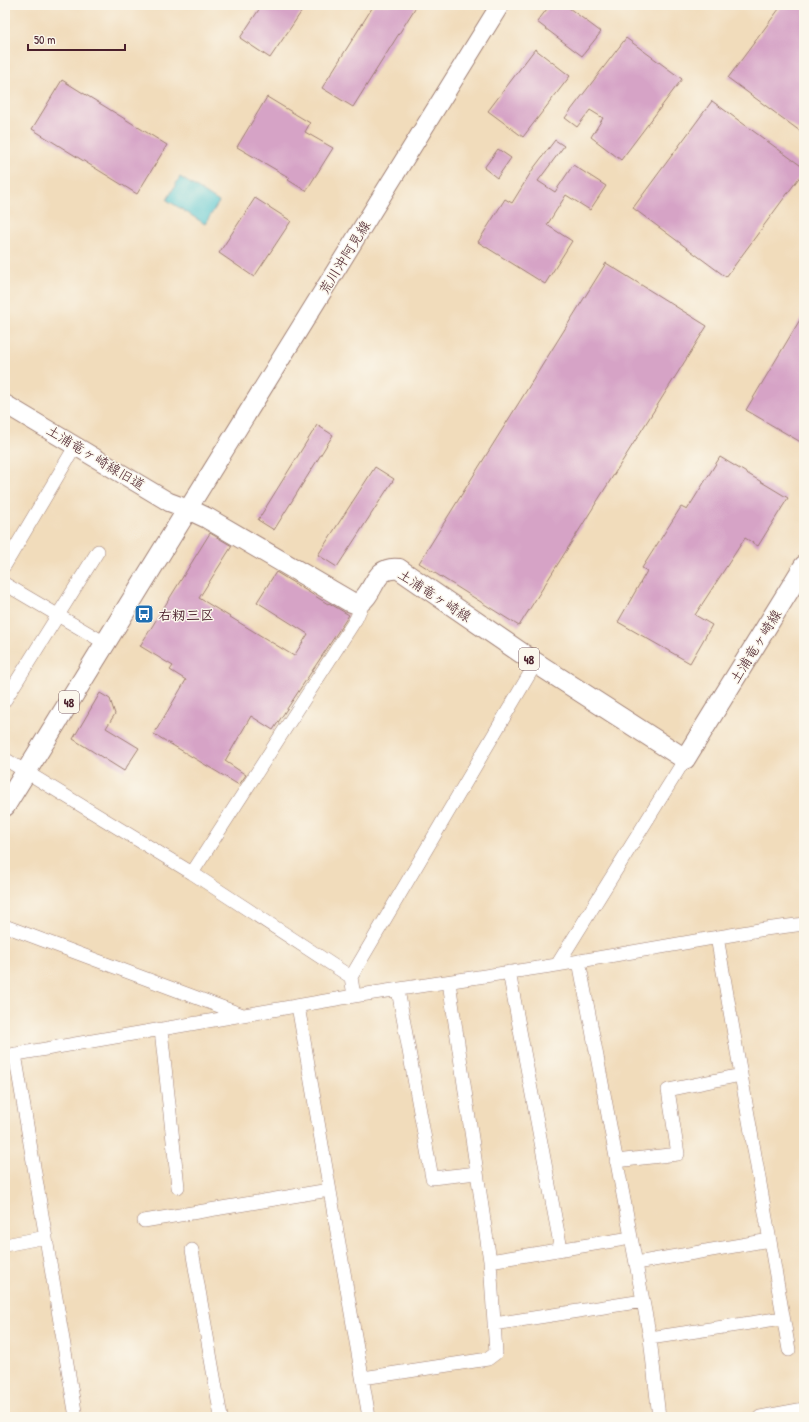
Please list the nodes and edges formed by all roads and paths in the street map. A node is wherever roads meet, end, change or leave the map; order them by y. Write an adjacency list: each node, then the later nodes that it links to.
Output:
1 (500, 5): 4 (main road, 荒川沖阿見線)
2 (5, 404): 3 (main road, 土浦竜ヶ崎線旧道)
3 (76, 445): 4 (main road, 土浦竜ヶ崎線旧道); 6 (street)
4 (188, 509): 9 (main road); 11 (main road, 48)
5 (98, 551): 10 (street)
6 (5, 565)
7 (804, 566): 15 (main road, 土浦竜ヶ崎線)
8 (5, 584): 10 (street)
9 (364, 600): 12 (main road, 土浦竜ヶ崎線 / 48); 18 (street)
10 (57, 615): 11 (street); 13 (street)
11 (105, 643): 16 (main road, 48)
12 (536, 664): 15 (main road, 土浦竜ヶ崎線 / 48); 25 (street)
13 (5, 700)
14 (5, 759): 16 (street)
15 (685, 759): 23 (street)
16 (26, 772): 17 (main road, 48); 18 (street)
17 (5, 806)
18 (192, 873): 25 (street)
19 (804, 924): 21 (street)
20 (5, 926): 30 (street)
21 (717, 937): 22 (street); 33 (street)
22 (579, 961): 23 (street); 34 (street)
23 (557, 965): 24 (street)
24 (509, 972): 26 (street); 43 (street)
25 (351, 977): 28 (street)
26 (449, 982): 27 (street); 35 (street)
27 (398, 990): 28 (street); 35 (street)
28 (354, 996): 29 (street)
29 (298, 1006): 30 (street); 37 (street)
30 (244, 1016): 31 (street)
31 (161, 1030): 32 (street); 36 (street)
32 (10, 1055): 39 (street)
33 (741, 1075): 34 (street); 41 (street)
34 (616, 1161): 40 (street)
35 (477, 1173): 45 (street)
36 (178, 1187)
37 (330, 1190): 38 (street); 52 (street)
38 (144, 1221)
39 (46, 1237): 42 (street); 54 (street)
40 (631, 1238): 43 (street); 46 (street)
41 (770, 1240): 46 (street); 48 (street)
42 (5, 1245)
43 (560, 1249): 45 (street)
44 (192, 1250): 55 (street)
45 (490, 1261): 49 (street)
46 (636, 1263): 47 (street)
47 (643, 1301): 49 (street); 50 (street)
48 (784, 1318): 50 (street); 51 (street)
49 (494, 1324): 52 (street)
50 (650, 1338): 57 (street)
51 (789, 1350)
52 (363, 1378): 56 (street)
53 (804, 1409): 58 (street)
54 (76, 1417)
55 (221, 1417)
56 (369, 1417)
57 (659, 1417)
58 (760, 1417)

